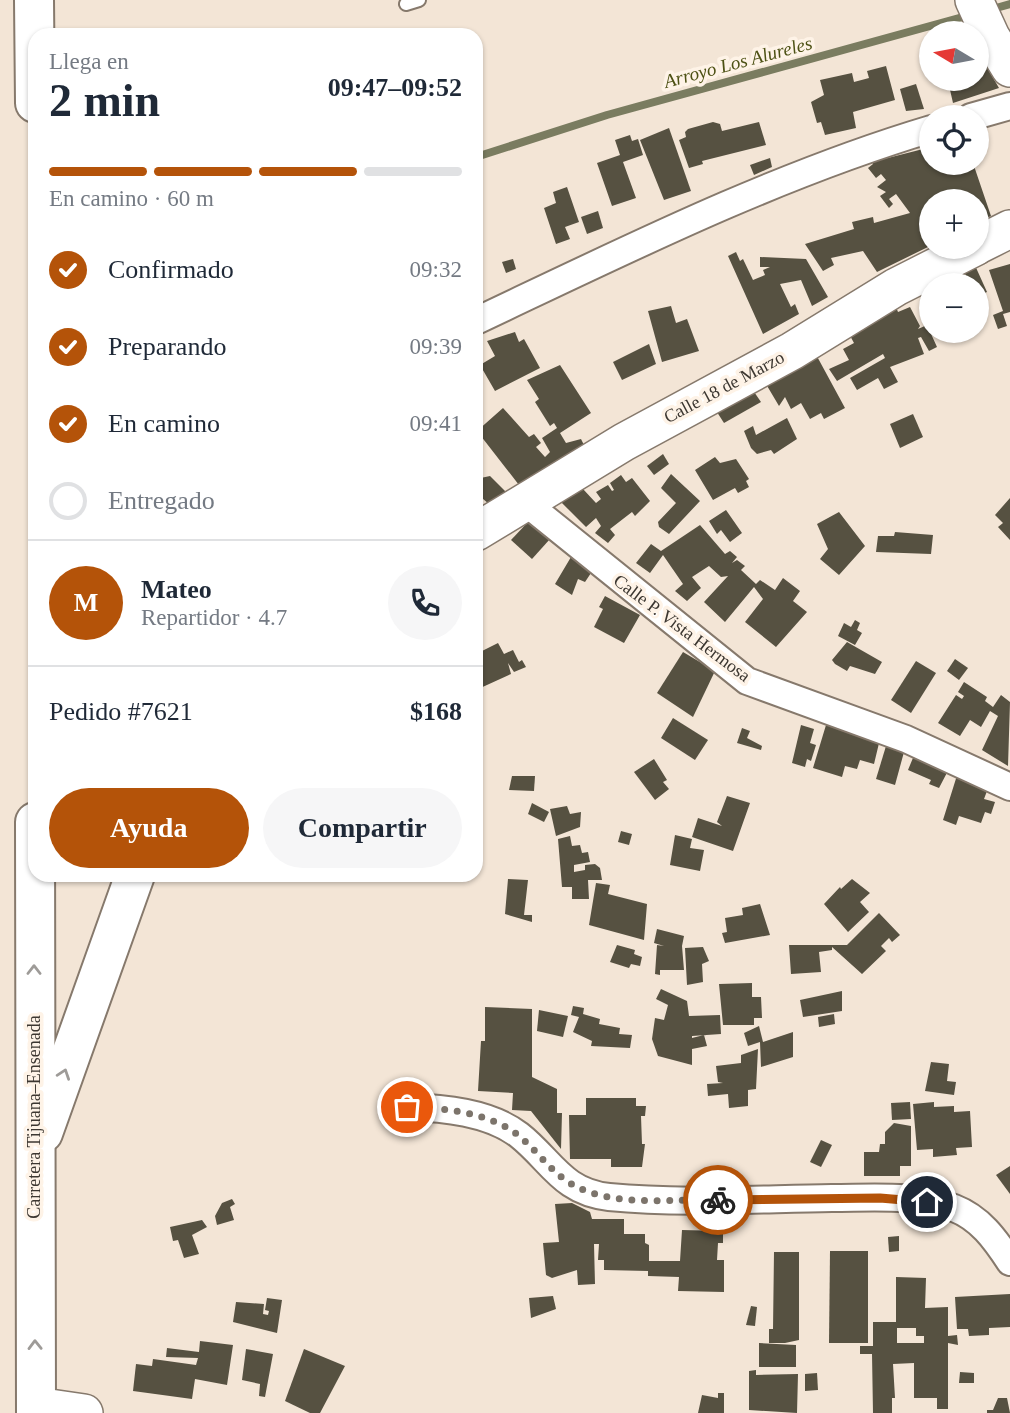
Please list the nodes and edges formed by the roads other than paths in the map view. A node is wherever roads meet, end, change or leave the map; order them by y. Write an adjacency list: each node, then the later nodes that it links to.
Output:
1 (34, 0): 5 (highway)
2 (419, 0): 4 (lane)
3 (974, 0): 6 (main road)
4 (406, 4)
5 (34, 28)
6 (1010, 68)
7 (1010, 106): 8 (street)
8 (989, 112)
9 (919, 133): 13 (street)
10 (1010, 229): 11 (main road, Calle 18 de Marzo)
11 (989, 240)
12 (951, 259): 14 (main road, Calle 18 de Marzo)
13 (483, 318)
14 (526, 503): 15 (main road, Calle 18 de Marzo); 16 (street, Calle P. Vista Hermosa)
15 (483, 528)
16 (1010, 787)
17 (35, 882): 20 (highway, Carretera Tijuana–Ensenada, one-way to 17)
18 (133, 882): 20 (highway, one-way to 18)
19 (407, 1107): 21 (street)
20 (33, 1161): 22 (highway, Carretera Tijuana–Ensenada, one-way to 20)
21 (1010, 1262)
22 (36, 1410): 23 (main road)
23 (84, 1413)

